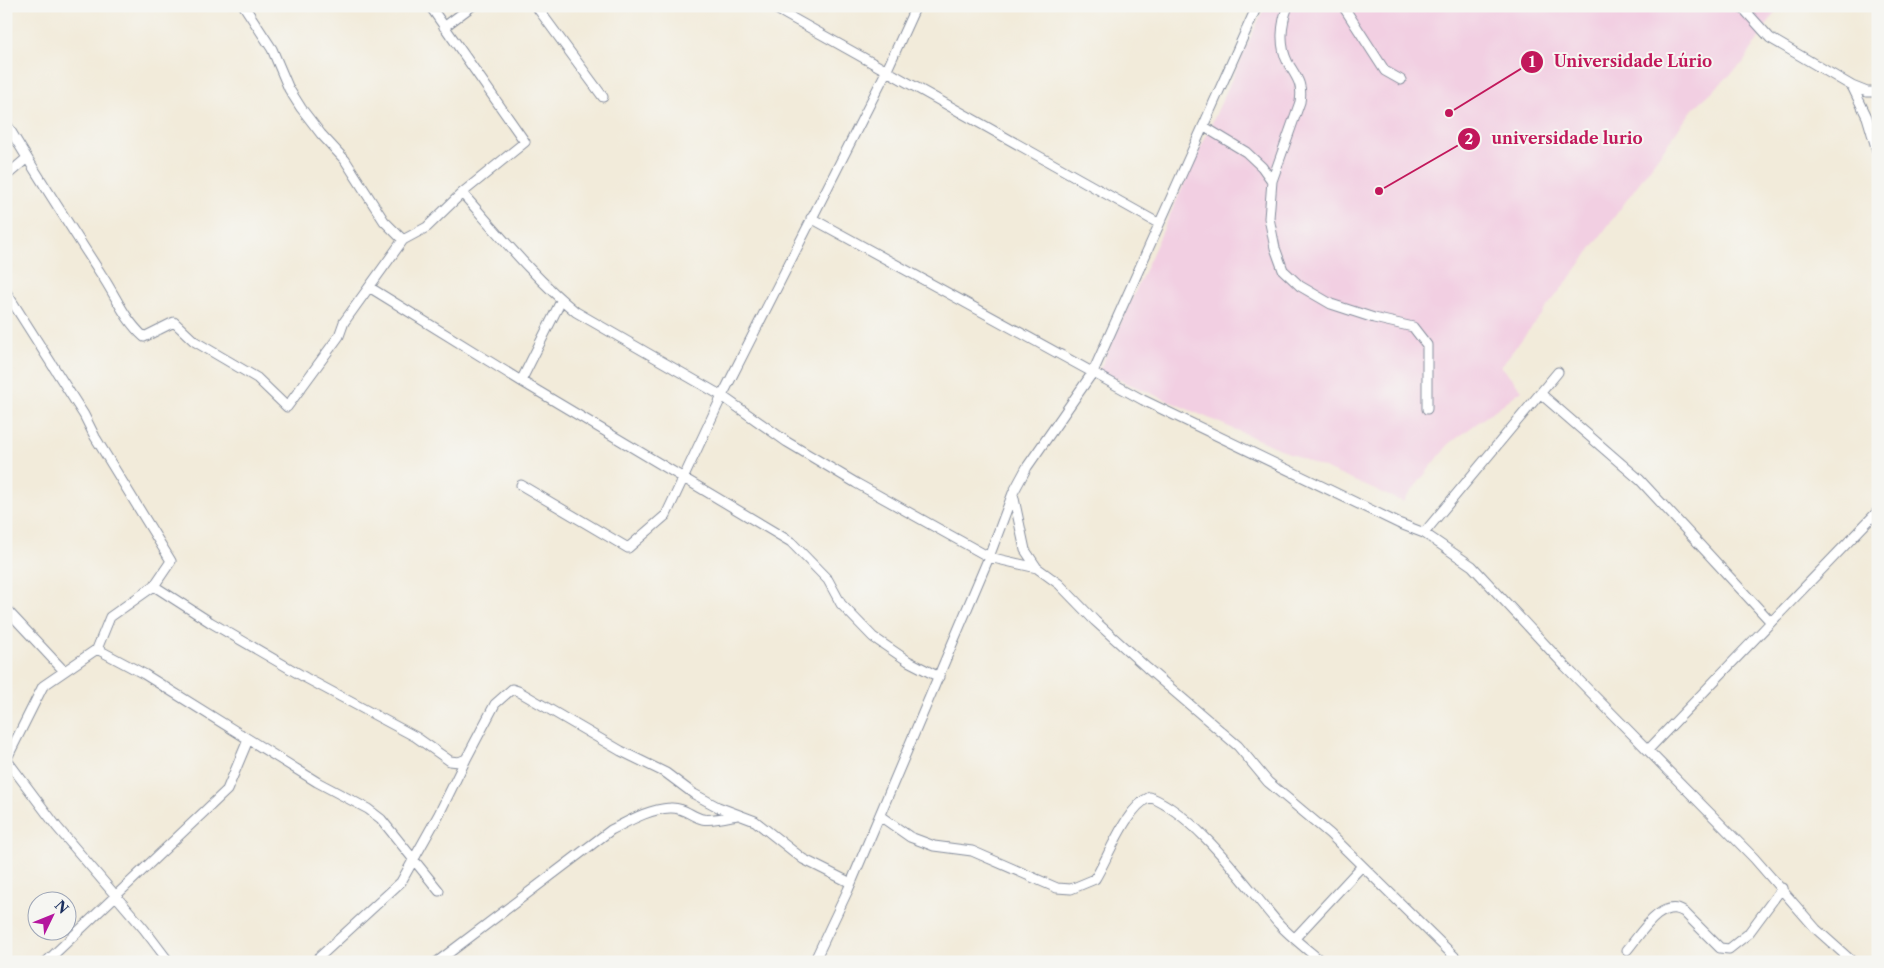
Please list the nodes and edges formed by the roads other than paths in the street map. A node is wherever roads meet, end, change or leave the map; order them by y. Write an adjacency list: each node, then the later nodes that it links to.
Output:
1 (244, 6): 26 (street)
2 (430, 6): 11 (street)
3 (472, 6): 11 (street)
4 (536, 6): 16 (street)
5 (771, 6): 12 (street)
6 (916, 6): 12 (street)
7 (1257, 6): 18 (street)
8 (1288, 6): 22 (street)
9 (1343, 6): 13 (street)
10 (1741, 6): 14 (street)
11 (444, 27): 23 (street)
12 (886, 72): 24 (street); 25 (street)
13 (1401, 80)
14 (1852, 86): 15 (street); 19 (street)
15 (1878, 92)
16 (603, 97)
17 (6, 123): 20 (street)
18 (1202, 126): 22 (street); 25 (street)
19 (1878, 154)
20 (27, 158): 21 (street); 27 (street)
21 (6, 176)
22 (1272, 181): 35 (street)
23 (462, 193): 26 (street); 29 (street)
24 (811, 218): 30 (street); 34 (street)
25 (1158, 223): 30 (street)
26 (403, 240): 27 (street)
27 (369, 287): 32 (street)
28 (6, 292): 43 (street)
29 (561, 301): 32 (street); 34 (street)
30 (1093, 372): 38 (street); 40 (street)
31 (1558, 372): 33 (street)
32 (521, 382): 36 (street)
33 (1542, 394): 40 (street); 45 (street)
34 (722, 396): 36 (street); 41 (street)
35 (1428, 408)
36 (684, 479): 37 (street); 48 (street)
37 (521, 485)
38 (1013, 493): 41 (street); 42 (street)
39 (1878, 511): 45 (street)
40 (1424, 533): 50 (street)
41 (990, 557): 42 (street); 48 (street)
42 (1037, 568): 56 (street)
43 (154, 586): 46 (street); 51 (street)
44 (6, 609): 47 (street)
45 (1771, 622): 50 (street)
46 (97, 649): 47 (street); 49 (street)
47 (64, 671): 52 (street)
48 (939, 677): 54 (street)
49 (248, 740): 55 (street); 60 (street)
50 (1648, 750): 58 (street)
51 (466, 758): 53 (street); 55 (street)
52 (6, 760): 60 (street)
53 (743, 814): 57 (street); 66 (street)
54 (880, 816): 57 (street); 61 (street)
55 (412, 859): 59 (street); 65 (street)
56 (1362, 866): 61 (street); 69 (street)
57 (851, 883): 67 (street)
58 (1782, 888): 62 (street); 70 (street)
59 (439, 891)
60 (116, 898): 63 (street); 64 (street)
61 (1295, 938): 68 (street)
62 (1627, 950)
63 (46, 962)
64 (169, 962)
65 (314, 962)
66 (437, 962)
67 (814, 962)
68 (1322, 962)
69 (1460, 962)
70 (1853, 962)

